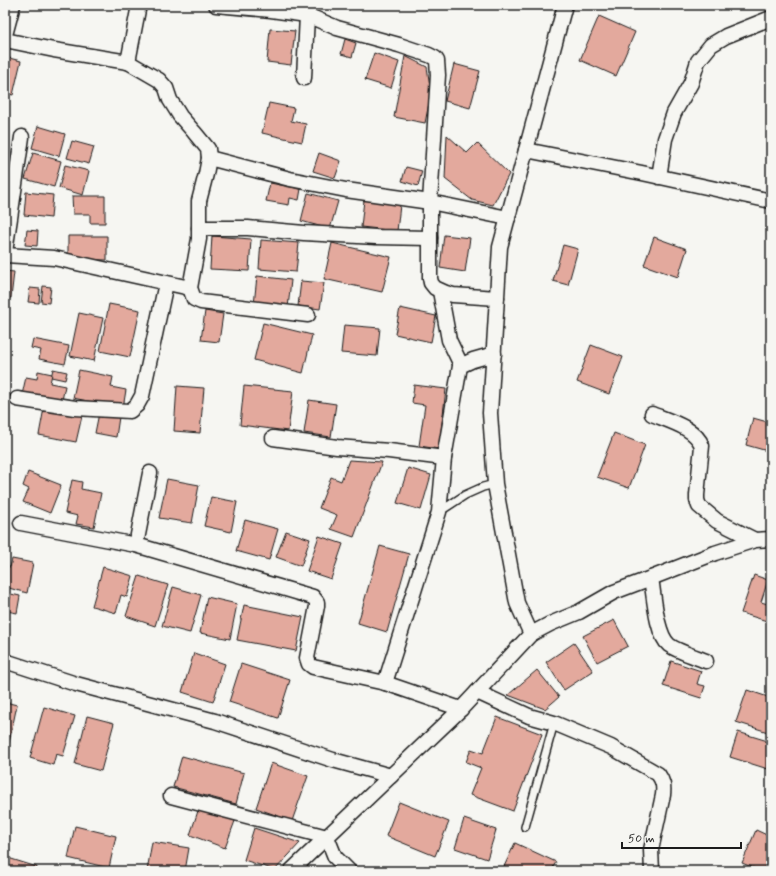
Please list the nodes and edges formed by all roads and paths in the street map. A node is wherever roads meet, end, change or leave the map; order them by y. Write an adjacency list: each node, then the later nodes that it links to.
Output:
1 (13, 5): 7 (street)
2 (139, 5): 9 (street)
3 (216, 5): 5 (street)
4 (565, 5): 12 (street)
5 (308, 10): 10 (street); 16 (street)
6 (771, 18): 14 (street)
7 (5, 35)
8 (5, 40): 9 (street)
9 (128, 62): 13 (street)
10 (304, 78)
11 (22, 138): 20 (street)
12 (526, 150): 14 (street); 17 (street)
13 (209, 158): 16 (street); 18 (street)
14 (659, 177): 15 (street)
15 (771, 201)
16 (430, 202): 17 (street); 19 (street)
17 (508, 218): 25 (street)
18 (199, 228): 19 (street); 23 (street)
19 (430, 238): 24 (street)
20 (5, 252)
21 (5, 255): 22 (street)
22 (166, 283): 23 (street); 29 (street)
23 (190, 288): 26 (street)
24 (440, 291): 25 (street); 28 (street)
25 (497, 298): 27 (street)
26 (308, 315)
27 (494, 354): 28 (street); 34 (street)
28 (461, 365): 32 (street)
29 (17, 399)
30 (652, 414): 38 (street)
31 (273, 438): 32 (street)
32 (444, 458): 35 (street)
33 (150, 473): 39 (street)
34 (495, 484): 35 (lane); 41 (street)
35 (439, 512): 44 (street)
36 (21, 523): 39 (street)
37 (771, 539): 38 (street)
38 (755, 540): 40 (street)
39 (136, 545): 44 (street)
40 (651, 578): 41 (street); 43 (street)
41 (531, 634): 45 (street)
42 (5, 661): 48 (street)
43 (706, 661)
44 (384, 683): 46 (street)
45 (477, 692): 46 (street); 47 (street)
46 (461, 709): 48 (street)
47 (554, 723): 50 (lane); 54 (street)
48 (391, 776): 51 (street)
49 (172, 796): 51 (street)
50 (525, 827)
51 (327, 837): 52 (street); 53 (street)
52 (291, 871)
53 (349, 871)
54 (652, 871)

